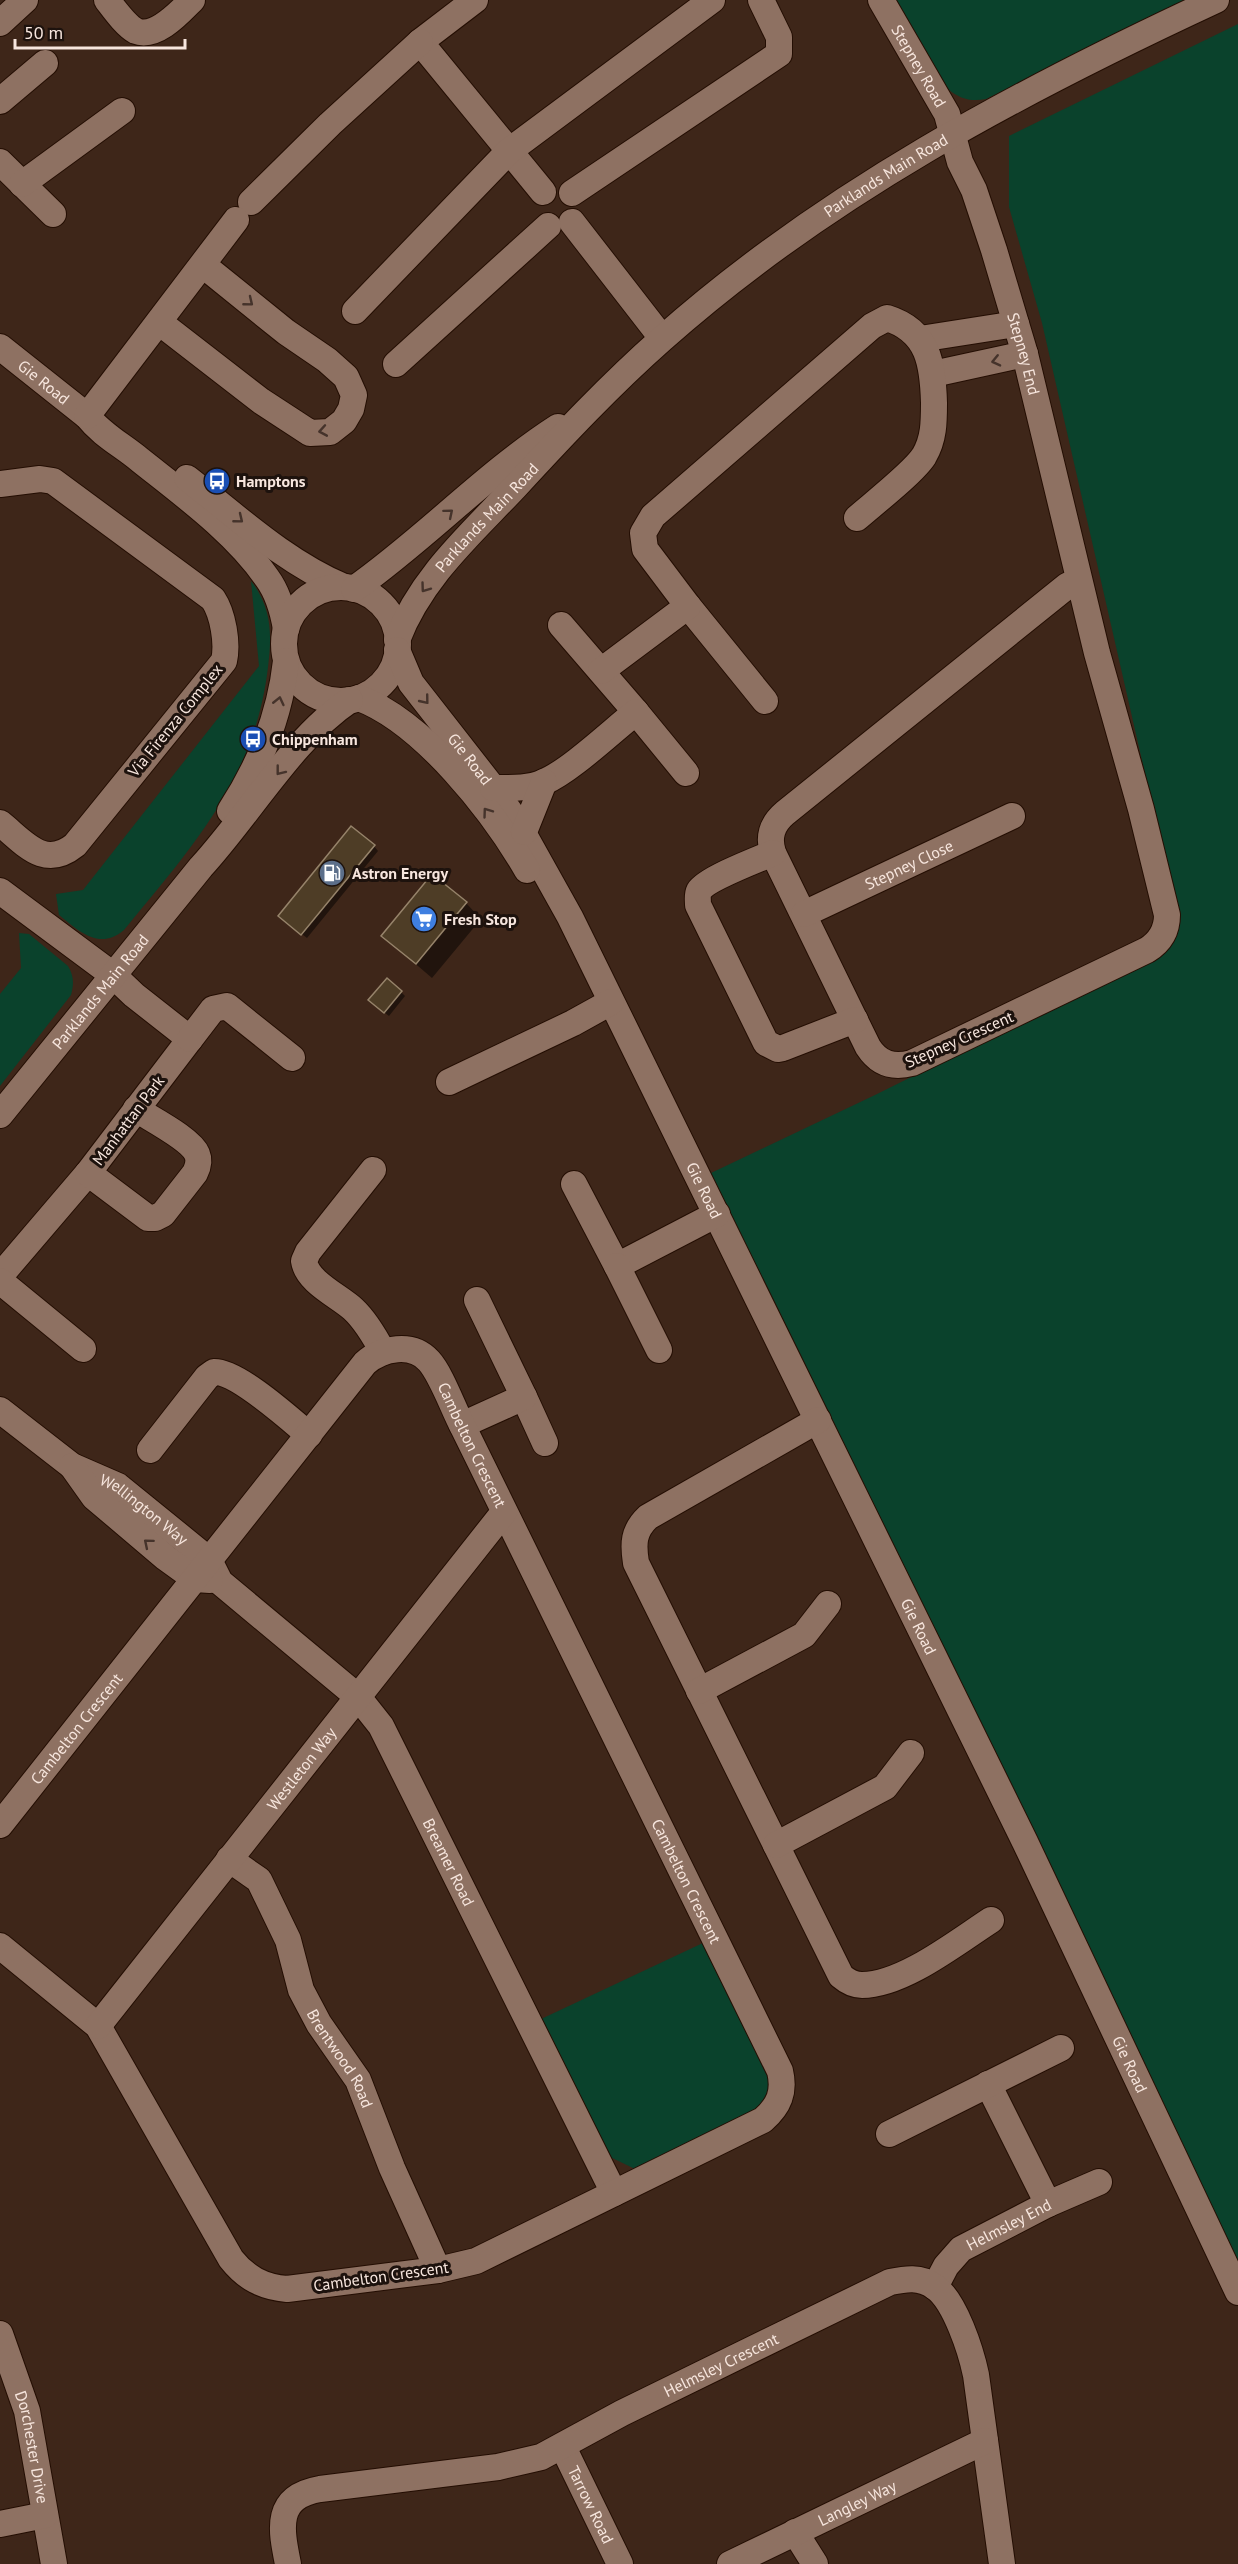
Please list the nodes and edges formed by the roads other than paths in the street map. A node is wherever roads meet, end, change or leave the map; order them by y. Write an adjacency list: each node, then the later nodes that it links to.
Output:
1 (107, 0): 2 (street)
2 (192, 0)
3 (475, 0): 8 (street)
4 (712, 0): 13 (street)
5 (762, 0): 17 (street)
6 (881, 0): 12 (street, Stepney Road)
7 (1216, 0): 12 (street, Parklands Main Road)
8 (420, 42): 13 (street); 20 (street)
9 (45, 63): 10 (street)
10 (0, 101)
11 (122, 111): 15 (street)
12 (952, 134): 23 (street, Stepney End); 24 (street, Parklands Main Road)
13 (509, 151): 16 (street); 21 (street)
14 (0, 162): 15 (street)
15 (22, 184): 18 (street)
16 (543, 192): 17 (street); 19 (street)
17 (572, 193): 19 (street)
18 (53, 214)
19 (560, 224): 24 (street); 28 (street)
20 (203, 265): 22 (street); 22 (street, one-way to 22)
21 (354, 311)
22 (159, 322): 31 (street)
23 (1016, 324): 25 (street); 27 (street, Stepney End)
24 (662, 339): 30 (street, Parklands Main Road)
25 (920, 339): 29 (street); 36 (street)
26 (0, 347): 31 (street, Gie Road)
27 (1025, 354): 29 (street, one-way to 29); 34 (street, Stepney End)
28 (396, 364)
29 (933, 374): 33 (street)
30 (591, 405): 35 (street, Parklands Main Road, one-way to 30); 39 (street, Parklands Main Road, one-way to 39)
31 (87, 416): 35 (street, Gie Road, one-way to 35); 38 (street, Gie Road)
32 (0, 484): 49 (street, Via Firenza Complex)
33 (856, 518)
34 (1079, 580): 51 (street); 58 (street, Stepney Crescent)
35 (349, 588): 38 (street); 39 (street)
36 (688, 606): 41 (street); 43 (street)
37 (561, 625): 41 (street)
38 (286, 629): 40 (street)
39 (397, 645): 42 (street); 47 (street, Gie Road, one-way to 47)
40 (286, 661): 42 (street); 52 (street, Parklands Main Road, one-way to 40)
41 (601, 671): 44 (street)
42 (355, 699): 52 (street, Parklands Main Road, one-way to 52); 55 (street, Gie Road, one-way to 42)
43 (765, 701)
44 (636, 712): 45 (street); 46 (street)
45 (686, 773)
46 (544, 782): 47 (street); 50 (street)
47 (493, 788): 50 (street, Gie Road)
48 (1012, 816): 54 (street, Stepney Close)
49 (0, 823)
50 (524, 832): 55 (street, Gie Road)
51 (773, 853): 54 (street, Stepney Crescent); 58 (street)
52 (201, 867): 56 (street, Parklands Main Road)
53 (0, 891): 56 (street)
54 (804, 914): 58 (street, Stepney Crescent)
55 (592, 964): 57 (street, Gie Road)
56 (113, 975): 59 (street); 63 (street, Parklands Main Road)
57 (611, 1002): 61 (street); 67 (street, Gie Road)
58 (855, 1020)
59 (190, 1039): 60 (street, Manhattan Park); 62 (street, Manhattan Park)
60 (292, 1058)
61 (449, 1082)
62 (136, 1109): 65 (street, Manhattan Park); 65 (street)
63 (0, 1115)
64 (373, 1170): 74 (street)
65 (88, 1173): 69 (street, Manhattan Park)
66 (574, 1184): 68 (street)
67 (717, 1214): 68 (street); 78 (street, Gie Road)
68 (617, 1266): 73 (street)
69 (0, 1276)
70 (0, 1281): 72 (street)
71 (477, 1300): 75 (street)
72 (82, 1349)
73 (659, 1350)
74 (383, 1352): 77 (street, Cambelton Crescent); 79 (street, Cambelton Crescent)
75 (524, 1397): 77 (street); 80 (street)
76 (0, 1410): 83 (street, Wellington Way)
77 (462, 1425): 82 (street, Cambelton Crescent)
78 (822, 1427): 85 (street); 102 (street, Gie Road)
79 (309, 1435): 81 (street); 83 (street, Cambelton Crescent)
80 (545, 1443)
81 (150, 1450)
82 (504, 1512): 86 (street, Westleton Way); 98 (street, Cambelton Crescent)
83 (208, 1574): 86 (street, Breamer Road); 88 (street, Cambelton Crescent)
84 (828, 1604): 85 (street)
85 (699, 1691): 89 (street)
86 (358, 1697): 90 (street, Westleton Way); 98 (street, Breamer Road)
87 (911, 1753): 89 (street)
88 (0, 1825)
89 (776, 1845): 91 (street)
90 (229, 1860): 93 (street, Westleton Way); 100 (street, Brentwood Road)
91 (991, 1920)
92 (0, 1946): 93 (street, Cambelton Crescent)
93 (98, 2026): 100 (street, Cambelton Crescent)
94 (1061, 2048): 95 (street)
95 (988, 2084): 96 (street); 99 (street)
96 (889, 2134)
97 (1099, 2182): 99 (street, Helmsley End)
98 (614, 2193): 100 (street, Cambelton Crescent)
99 (1048, 2204): 101 (street, Helmsley End)
100 (438, 2270)
101 (935, 2287): 104 (street); 105 (street, Helmsley Crescent)
102 (1238, 2292)
103 (0, 2334): 106 (street, Dorchester Drive)
104 (985, 2441): 108 (street, Langley Way); 114 (street)
105 (563, 2447): 110 (street, Helmsley Crescent); 111 (street, Tarrow Road)
106 (45, 2515): 107 (street); 109 (street, Dorchester Drive)
107 (0, 2524)
108 (795, 2532): 112 (street, Langley Way); 113 (street)
109 (54, 2564)
110 (288, 2564)
111 (620, 2564)
112 (730, 2564)
113 (815, 2564)
114 (1002, 2564)

